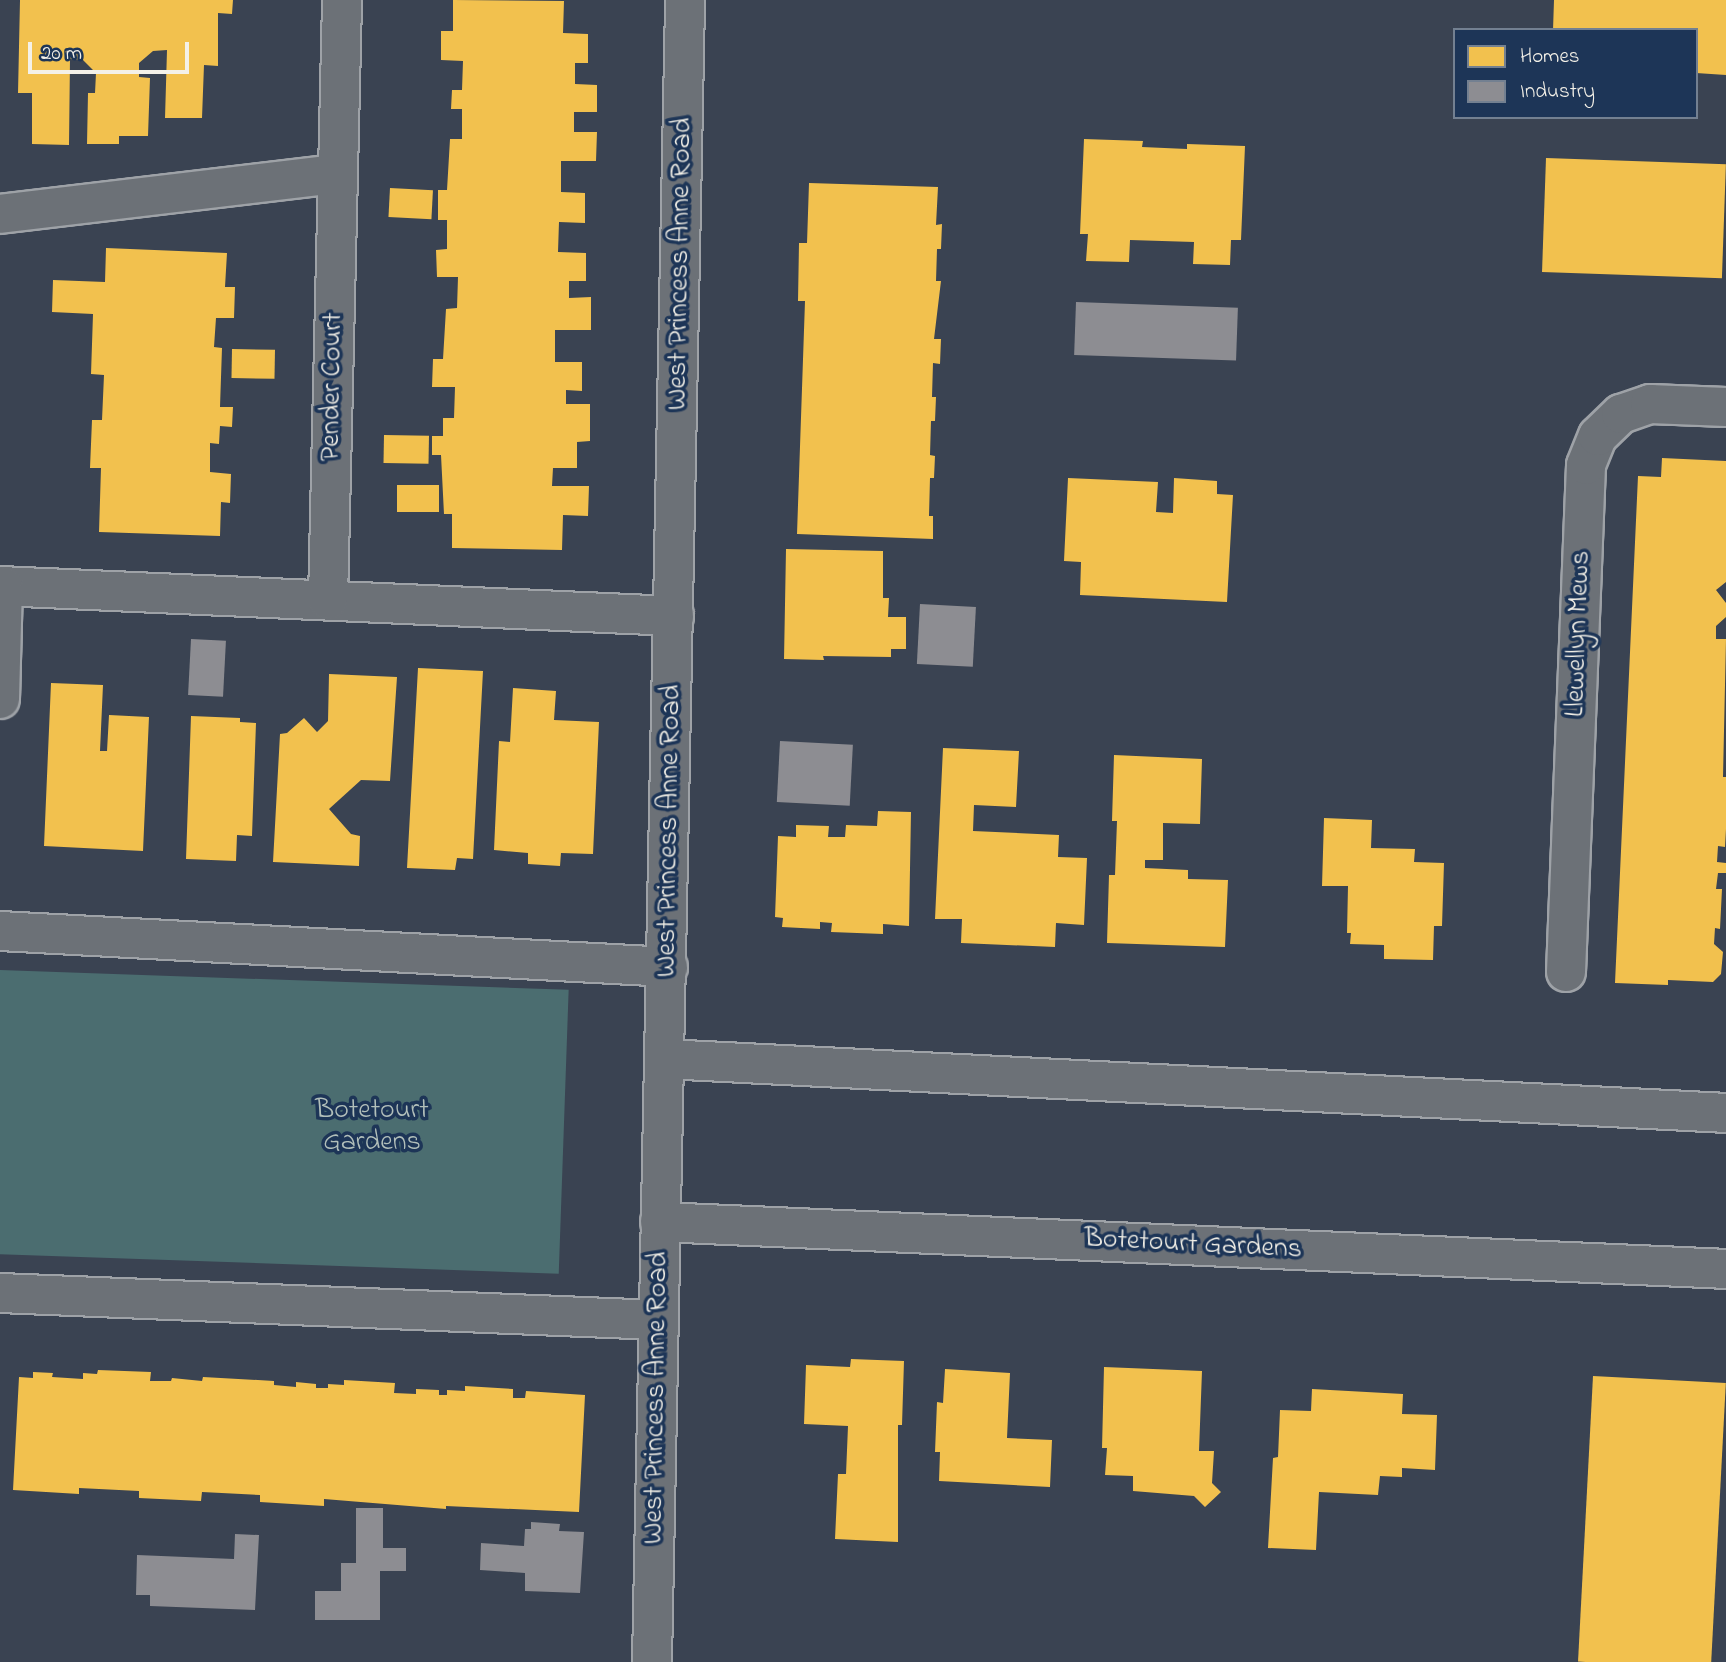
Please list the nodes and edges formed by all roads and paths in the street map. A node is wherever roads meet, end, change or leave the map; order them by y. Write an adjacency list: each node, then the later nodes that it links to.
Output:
1 (342, 0): 3 (street, Pender Court)
2 (685, 0): 8 (street, West Princess Anne Road)
3 (337, 174): 4 (street); 7 (street, Pender Court)
4 (0, 214)
5 (1726, 407): 12 (street, Llewellyn Mews)
6 (2, 586): 7 (street); 9 (street)
7 (328, 600): 8 (street)
8 (674, 616): 11 (street, West Princess Anne Road)
9 (0, 699)
10 (0, 931): 11 (street)
11 (668, 967): 13 (street, West Princess Anne Road)
12 (1566, 972)
13 (665, 1059): 14 (street); 15 (street, West Princess Anne Road)
14 (1726, 1113)
15 (660, 1222): 16 (street, Botetourt Gardens); 18 (street, West Princess Anne Road)
16 (1726, 1269)
17 (0, 1293): 18 (street)
18 (658, 1320): 19 (street, West Princess Anne Road)
19 (652, 1662)

